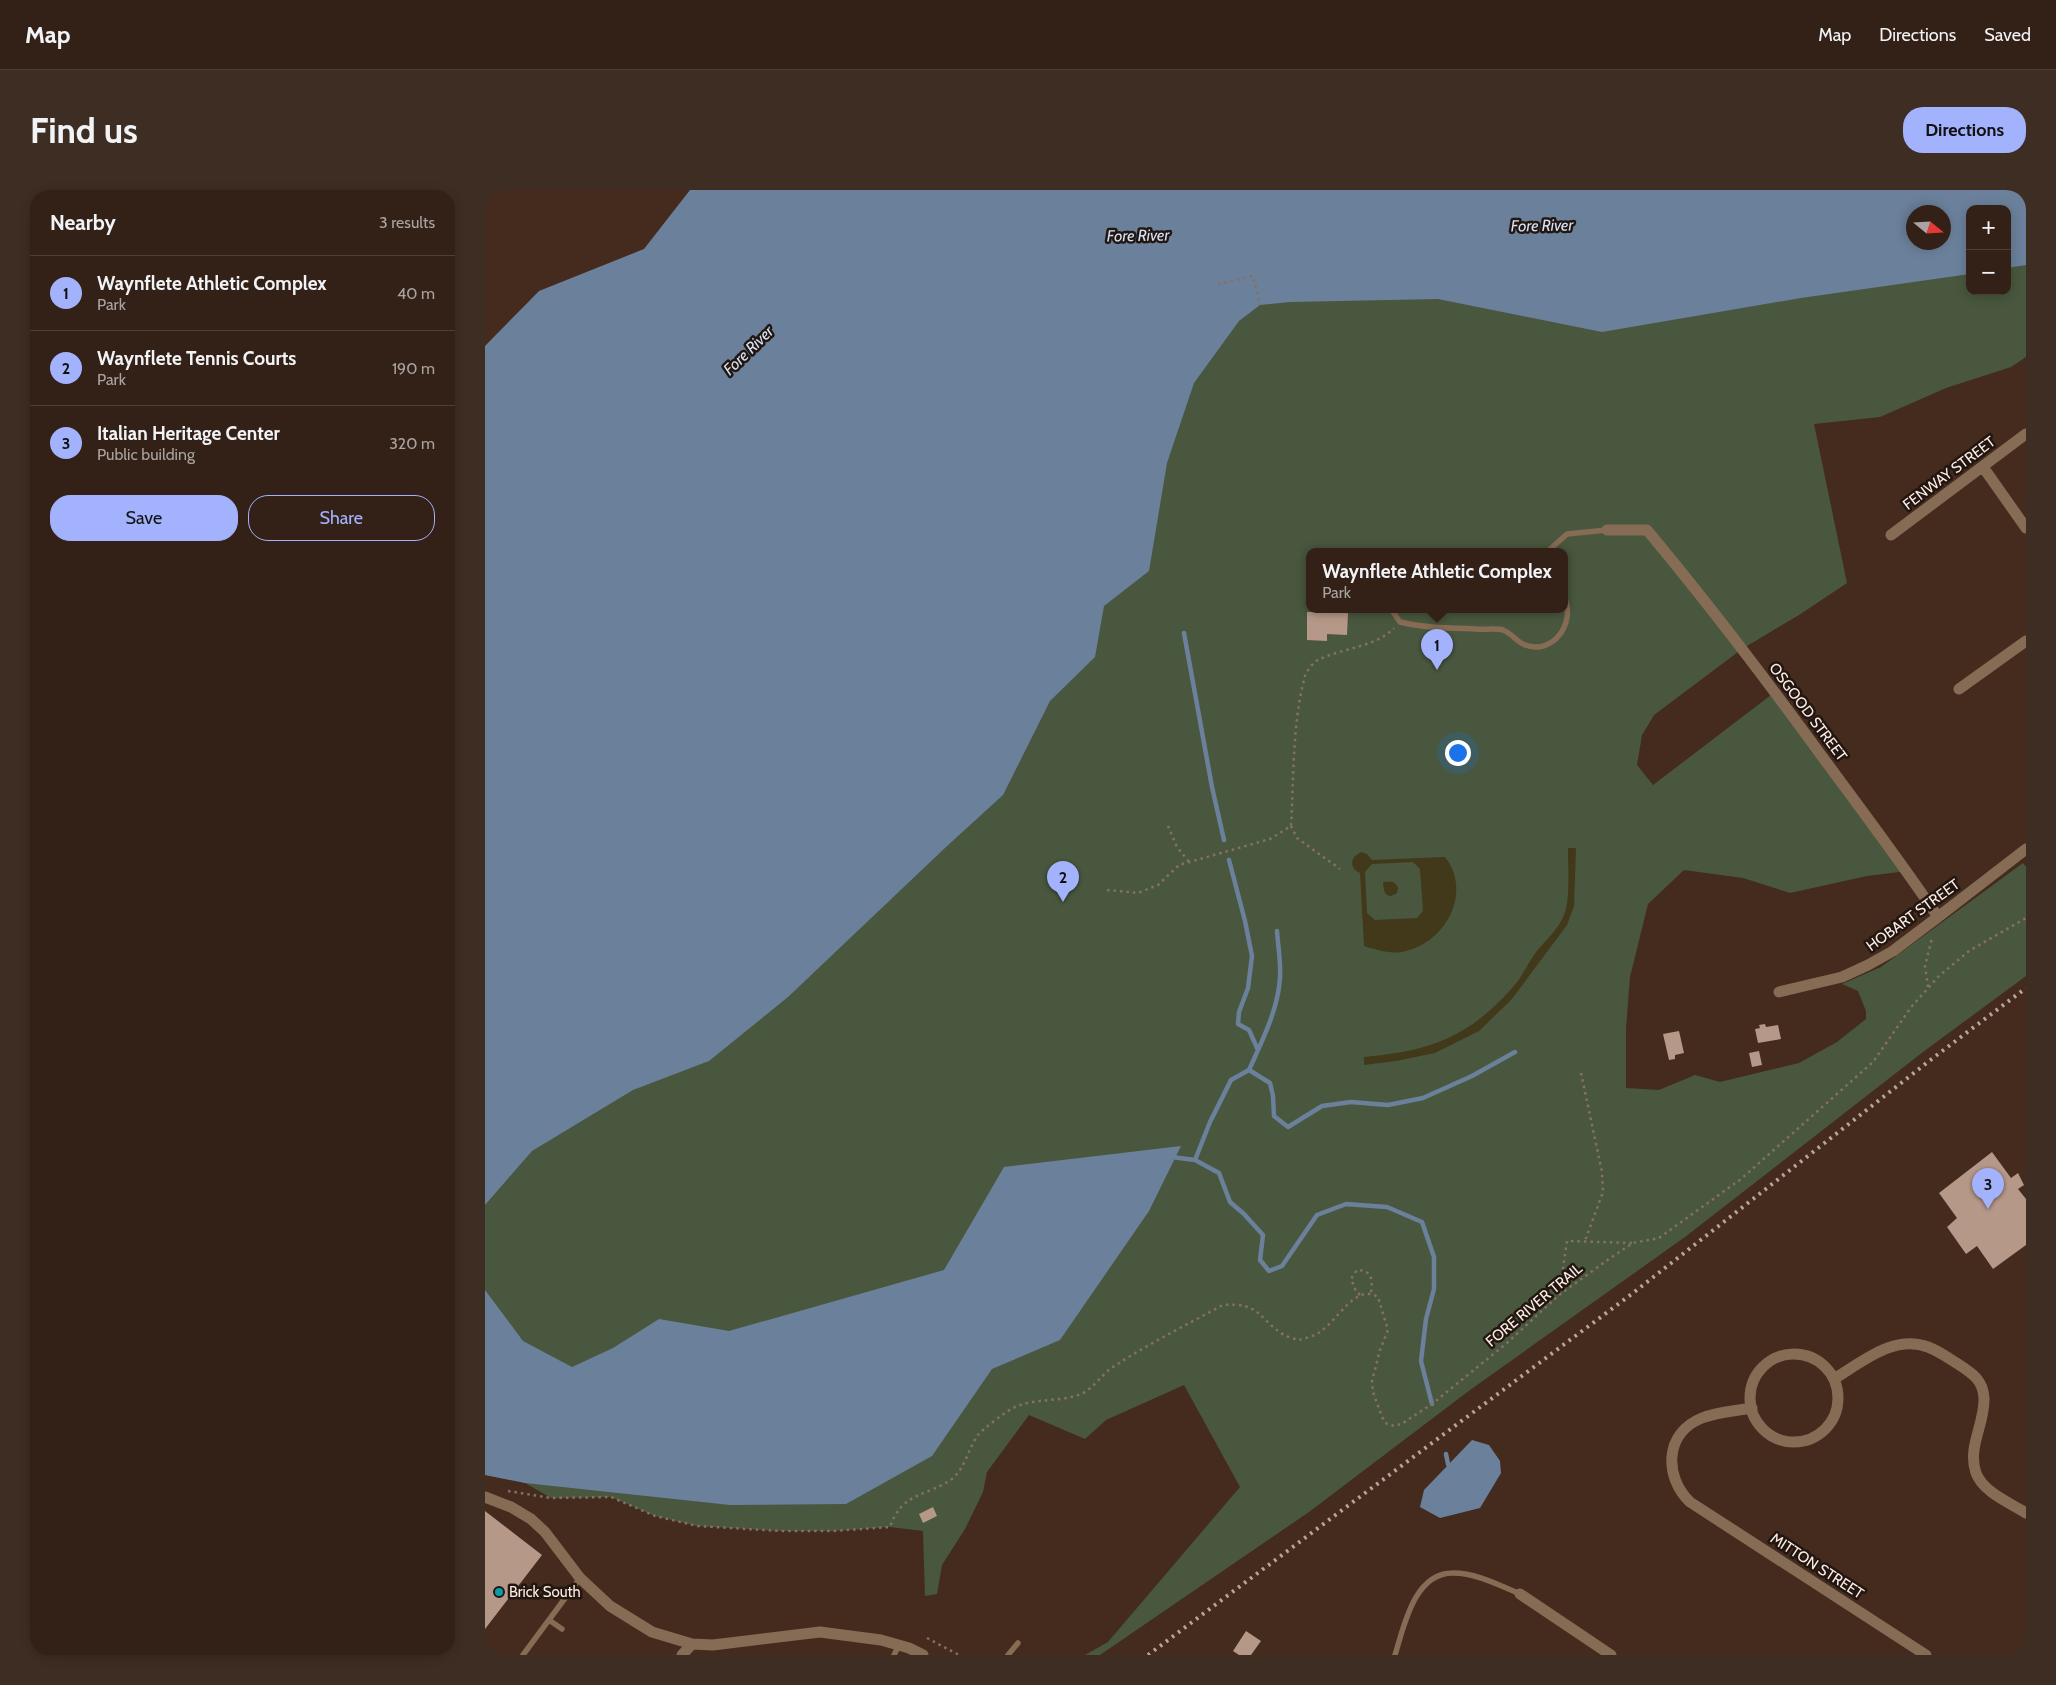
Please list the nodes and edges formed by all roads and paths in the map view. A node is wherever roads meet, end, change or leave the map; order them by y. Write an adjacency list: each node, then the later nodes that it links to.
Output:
1 (1218, 284): 2 (path)
2 (1260, 305)
3 (2026, 434): 4 (street, FENWAY STREET)
4 (1983, 467): 5 (street); 7 (street, FENWAY STREET)
5 (2026, 528)
6 (1607, 530): 8 (lane); 20 (street, OSGOOD STREET)
7 (1891, 535)
8 (1551, 548)
9 (1394, 613): 11 (lane)
10 (1567, 613): 11 (lane)
11 (1400, 622): 15 (path)
12 (2026, 641): 13 (street)
13 (1959, 689)
14 (1168, 826): 17 (path)
15 (1291, 826): 17 (path); 18 (path)
16 (2026, 849): 20 (street, HOBART STREET)
17 (1189, 862): 19 (path)
18 (1340, 869)
19 (1107, 890)
20 (1938, 917): 22 (path); 23 (street, HOBART STREET)
21 (2026, 918): 22 (path, FORE RIVER TRAIL)
22 (1929, 987): 26 (path, FORE RIVER TRAIL)
23 (1779, 992)
24 (1581, 1073): 25 (path)
25 (1585, 1241): 26 (path); 29 (path)
26 (1633, 1243): 29 (path, FORE RIVER TRAIL)
27 (1371, 1293): 28 (path); 28 (path); 29 (path, FORE RIVER TRAIL)
28 (1360, 1295): 32 (path)
29 (1559, 1295)
30 (1834, 1379): 31 (street); 31 (street); 34 (street)
31 (1752, 1408): 50 (street, MITTON STREET)
32 (502, 1489)
33 (485, 1497): 35 (street)
34 (2026, 1513)
35 (580, 1578): 37 (lane); 41 (street)
36 (1520, 1594): 48 (lane); 49 (street)
37 (549, 1620): 38 (lane); 43 (lane)
38 (562, 1629)
39 (927, 1638): 46 (path)
40 (1018, 1643): 47 (lane)
41 (692, 1644): 42 (street); 44 (street)
42 (896, 1650): 45 (street)
43 (523, 1655)
44 (682, 1655)
45 (923, 1655)
46 (959, 1655)
47 (1007, 1655)
48 (1395, 1655)
49 (1611, 1655)
50 (1926, 1655)

